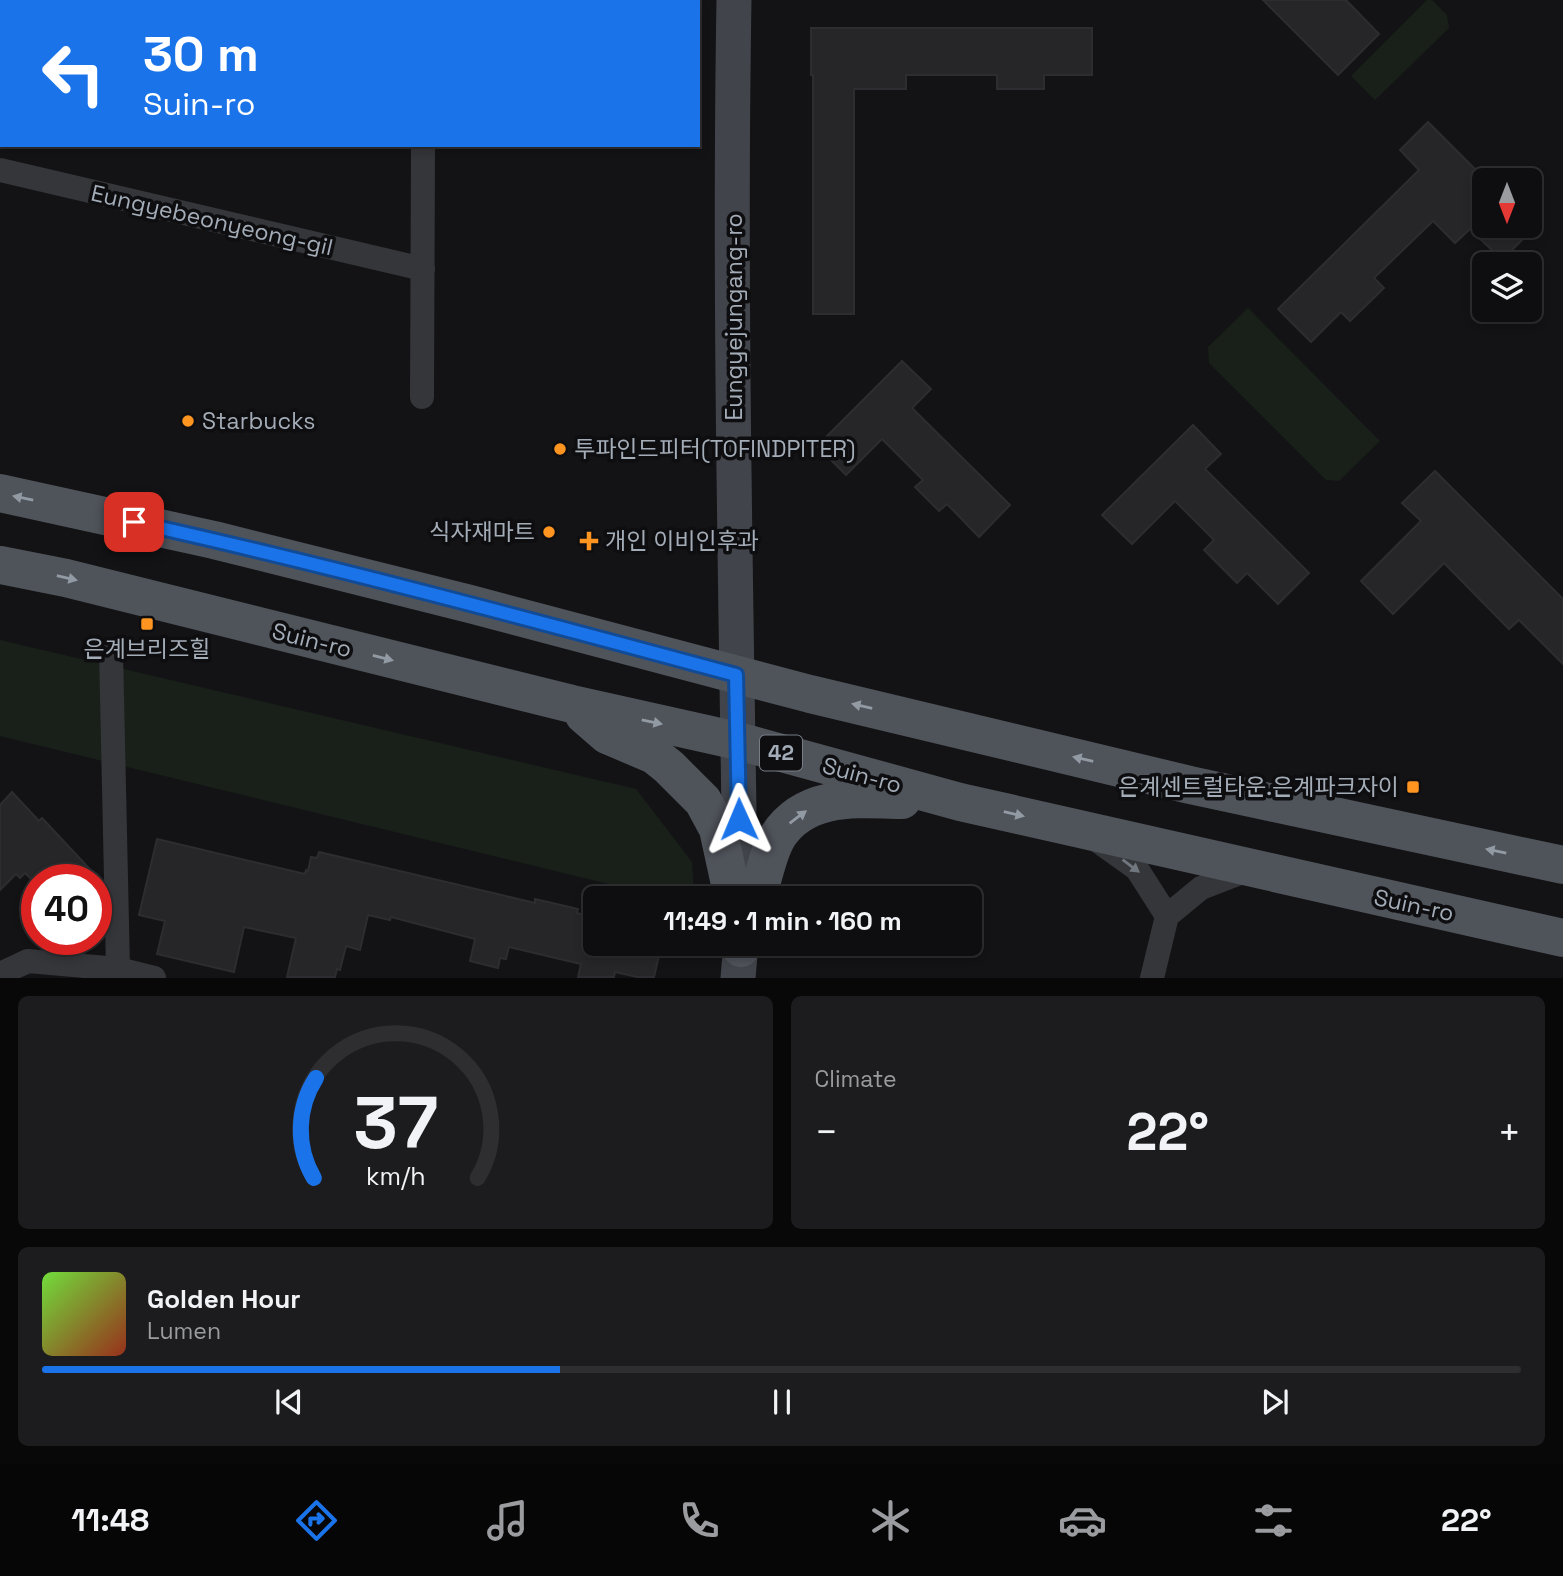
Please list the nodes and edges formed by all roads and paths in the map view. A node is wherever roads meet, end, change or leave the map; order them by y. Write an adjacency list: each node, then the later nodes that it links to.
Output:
1 (734, 0): 9 (street, Eungyejungang-ro)
2 (422, 147): 4 (street)
3 (0, 170): 4 (street, Eungyebeonyeong-gil)
4 (424, 269): 5 (street)
5 (422, 397)
6 (0, 493): 9 (main road, one-way to 6)
7 (0, 565): 10 (main road, Suin-ro / 42, one-way to 10)
8 (111, 651): 21 (street)
9 (736, 675): 11 (street, Eungyejungang-ro); 14 (main road, one-way to 9)
10 (572, 704): 11 (main road, Suin-ro / 42, one-way to 11); 16 (main road)
11 (738, 741): 12 (main road, Suin-ro / 42); 17 (street, Eungyejungang-ro)
12 (960, 802): 13 (main road, Suin-ro / 42, one-way to 13); 18 (main road, one-way to 12)
13 (1081, 830): 15 (main road, Suin-ro / 42); 19 (street, one-way to 19)
14 (1563, 865)
15 (1250, 869): 19 (street); 20 (main road, Suin-ro / 42)
16 (730, 886)
17 (740, 886)
18 (761, 886)
19 (1167, 916): 24 (street)
20 (1563, 939)
21 (117, 973): 22 (street); 23 (street)
22 (0, 974)
23 (154, 978)
24 (1152, 978)

